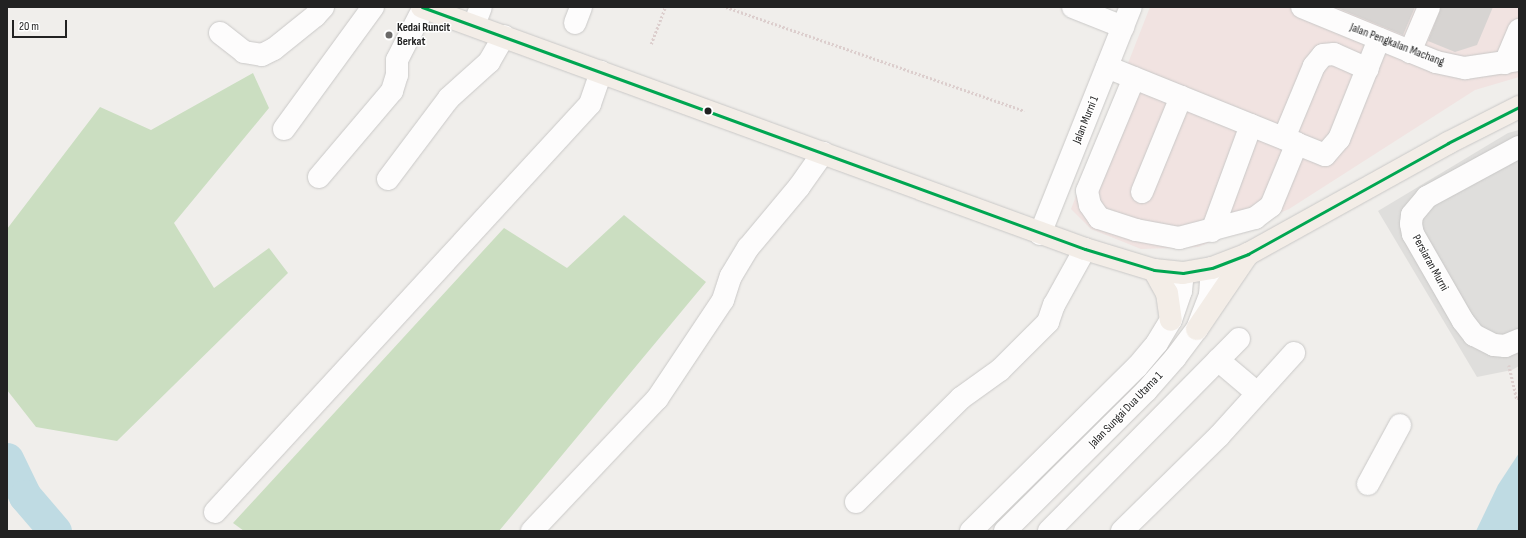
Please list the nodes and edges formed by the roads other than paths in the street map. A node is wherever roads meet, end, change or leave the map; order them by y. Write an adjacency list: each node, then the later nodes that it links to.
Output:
1 (323, 7): 12 (street)
2 (373, 7): 24 (street)
3 (423, 7): 9 (main road); 28 (street)
4 (1073, 7): 10 (street)
5 (1131, 7): 10 (street, Jalan Murni 1)
6 (1302, 7): 8 (street, Jalan Pengkalan Machang)
7 (1429, 7): 15 (street)
8 (1332, 13): 14 (street, Jalan Pengkalan Machang)
9 (477, 16): 13 (main road)
10 (1123, 27): 17 (street, Jalan Murni 1)
11 (1519, 30): 16 (street)
12 (220, 33)
13 (504, 36): 19 (main road); 29 (street)
14 (1379, 40): 15 (street, Jalan Pengkalan Machang); 18 (street)
15 (1410, 52): 16 (street, Jalan Pengkalan Machang)
16 (1512, 61)
17 (1107, 67): 20 (street); 32 (street, Jalan Murni 1)
18 (1368, 69): 25 (street); 25 (street)
19 (601, 72): 27 (main road); 49 (street)
20 (1134, 78): 21 (street); 31 (street)
21 (1181, 97): 23 (street); 30 (street)
22 (1519, 107): 34 (main road)
23 (1251, 125): 25 (street); 31 (street)
24 (284, 129)
25 (1290, 141): 31 (street)
26 (1519, 146): 41 (street, Persiaran Murni)
27 (823, 154): 32 (main road); 51 (street)
28 (319, 177)
29 (388, 179)
30 (1142, 192)
31 (1212, 231)
32 (1040, 234): 33 (main road)
33 (1085, 249): 36 (main road); 48 (street)
34 (1248, 254): 35 (main road); 39 (main road)
35 (1212, 268): 37 (main road); 39 (street, Jalan Sungai Dua Utama 1)
36 (1154, 270): 37 (main road); 38 (main road)
37 (1183, 273): 38 (street, Jalan Sungai Dua Utama 1)
38 (1171, 320): 52 (street, Jalan Sungai Dua Utama 1)
39 (1197, 329): 47 (street, Jalan Sungai Dua Utama 1)
40 (1239, 339): 43 (street)
41 (1512, 343)
42 (1294, 353): 44 (street)
43 (1218, 360): 44 (street); 50 (street)
44 (1258, 393): 54 (street)
45 (1400, 425): 46 (street)
46 (1368, 484)
47 (1039, 497): 50 (street); 53 (street, Jalan Sungai Dua Utama 1)
48 (856, 502)
49 (215, 512)
50 (1061, 527)
51 (532, 531)
52 (971, 531)
53 (1005, 531)
54 (1122, 531)

